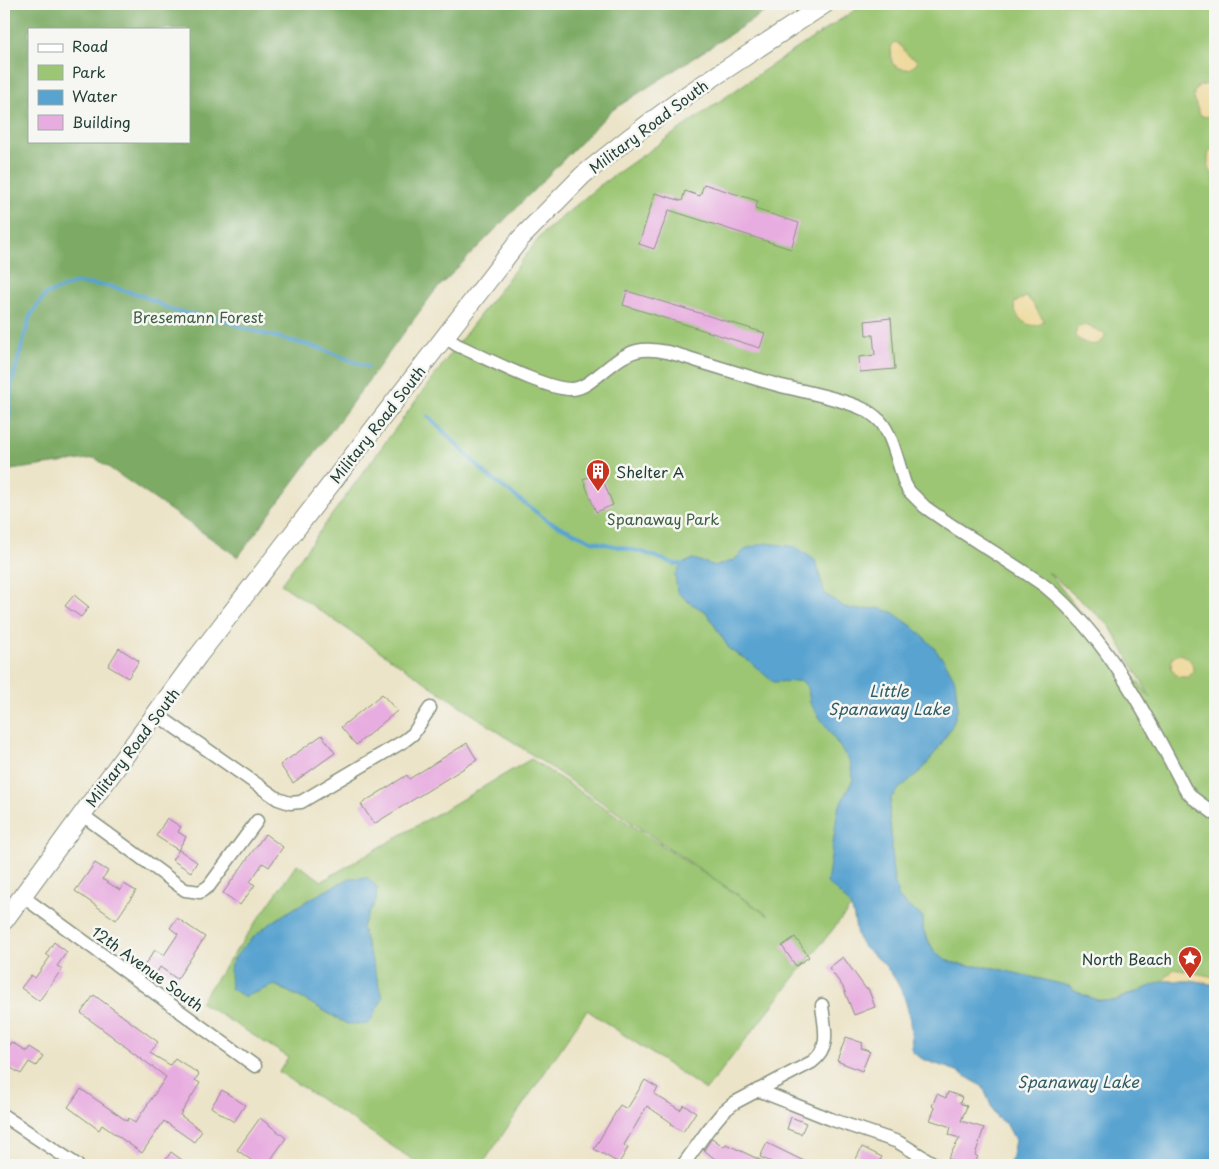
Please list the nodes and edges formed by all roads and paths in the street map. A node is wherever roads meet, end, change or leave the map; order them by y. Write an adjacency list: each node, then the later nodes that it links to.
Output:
1 (825, 4): 2 (main road, Military Road South)
2 (445, 337): 4 (main road, Military Road South); 6 (street)
3 (430, 708): 4 (street)
4 (156, 714): 5 (main road, Military Road South)
5 (82, 814): 7 (street); 8 (main road, Military Road South)
6 (1215, 814)
7 (257, 821)
8 (22, 896): 9 (main road, Military Road South); 11 (street, 12th Avenue South)
9 (4, 921)
10 (822, 1005): 12 (street)
11 (255, 1066)
12 (758, 1090): 15 (street); 16 (street)
13 (4, 1116): 14 (street)
14 (77, 1165)
15 (683, 1165)
16 (936, 1165)

